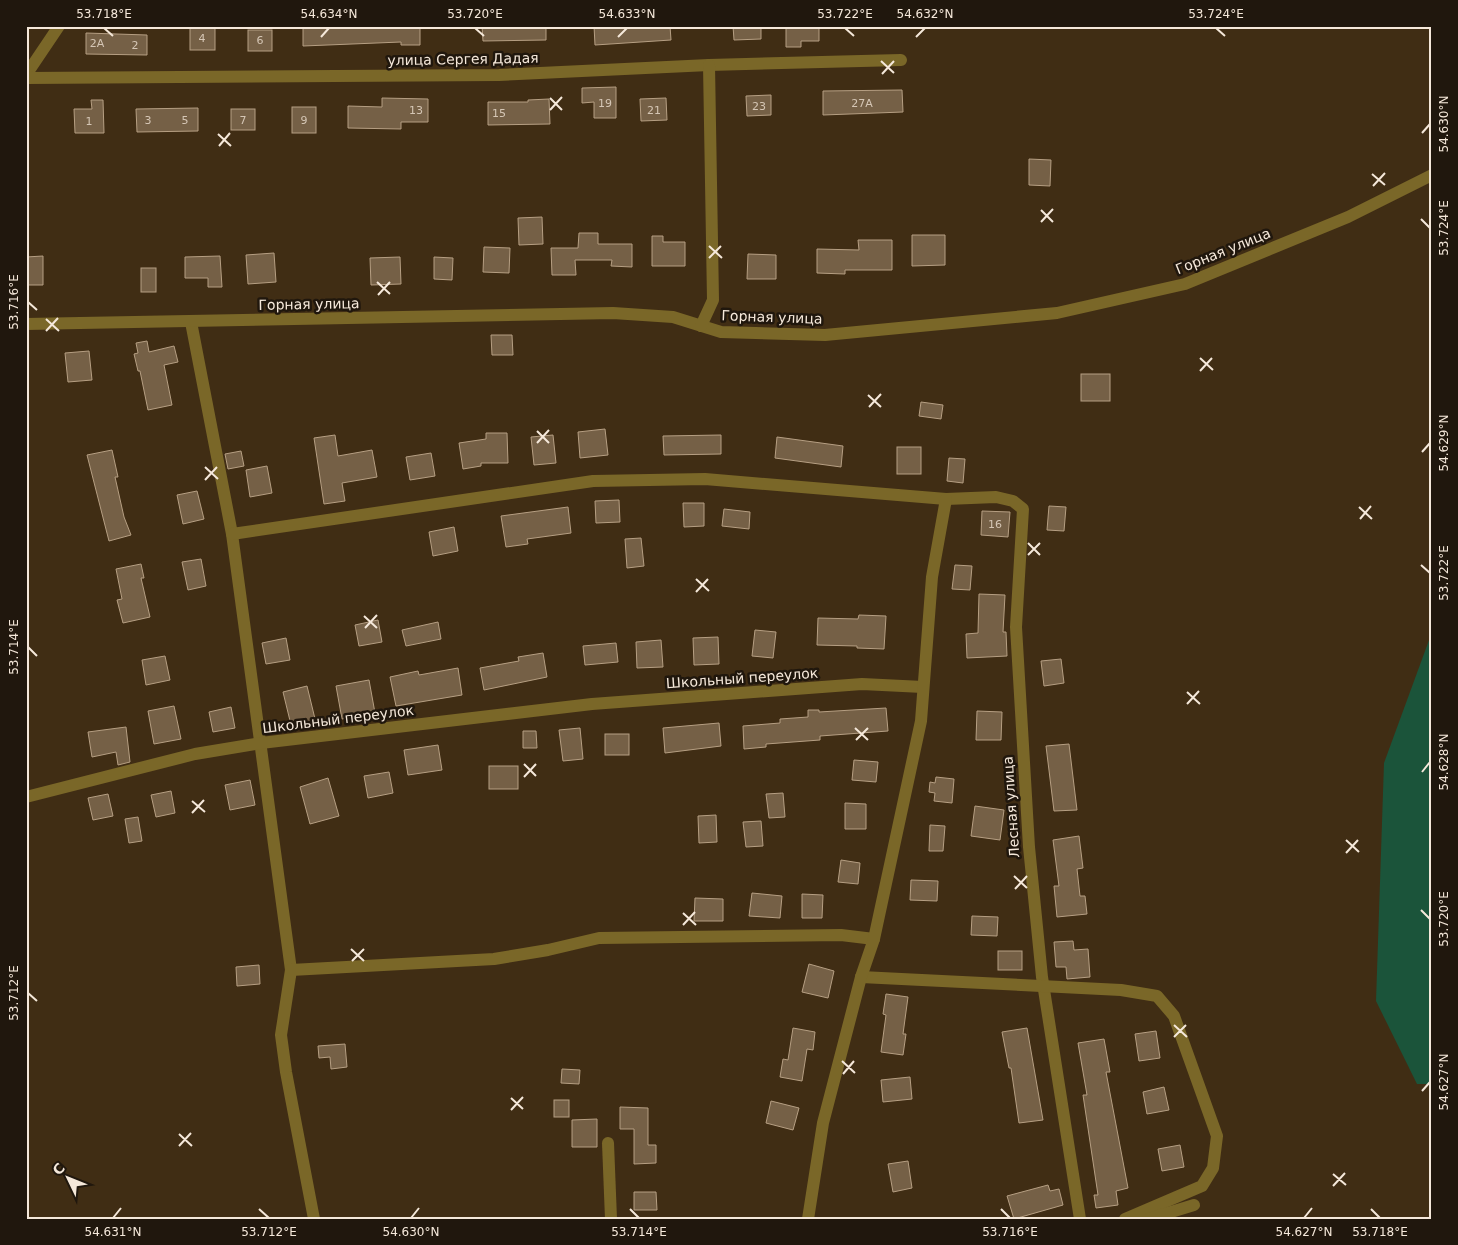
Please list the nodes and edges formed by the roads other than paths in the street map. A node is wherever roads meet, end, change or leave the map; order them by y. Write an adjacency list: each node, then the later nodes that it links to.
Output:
1 (59, 26): 4 (street)
2 (901, 60): 3 (street, улица Сергея Дадая)
3 (709, 65): 4 (street, улица Сергея Дадая); 8 (street)
4 (26, 76)
5 (1432, 175): 8 (street, Горная улица)
6 (190, 322): 7 (street, Горная улица); 8 (street, Горная улица); 10 (street)
7 (26, 324)
8 (701, 326)
9 (946, 499): 10 (street); 11 (street); 17 (street, Лесная улица)
10 (232, 534): 12 (street)
11 (923, 687): 12 (street, Школьный переулок); 14 (street)
12 (261, 743): 13 (street, Школьный переулок); 15 (street)
13 (26, 797)
14 (874, 940): 15 (street); 16 (street)
15 (291, 970): 20 (street)
16 (861, 977): 17 (street); 22 (street)
17 (1044, 985): 23 (street, Лесная улица); 24 (street)
18 (608, 1143): 21 (street)
19 (1194, 1205): 25 (street)
20 (314, 1219)
21 (611, 1219)
22 (808, 1219)
23 (1080, 1219)
24 (1125, 1219)
25 (1148, 1219)

